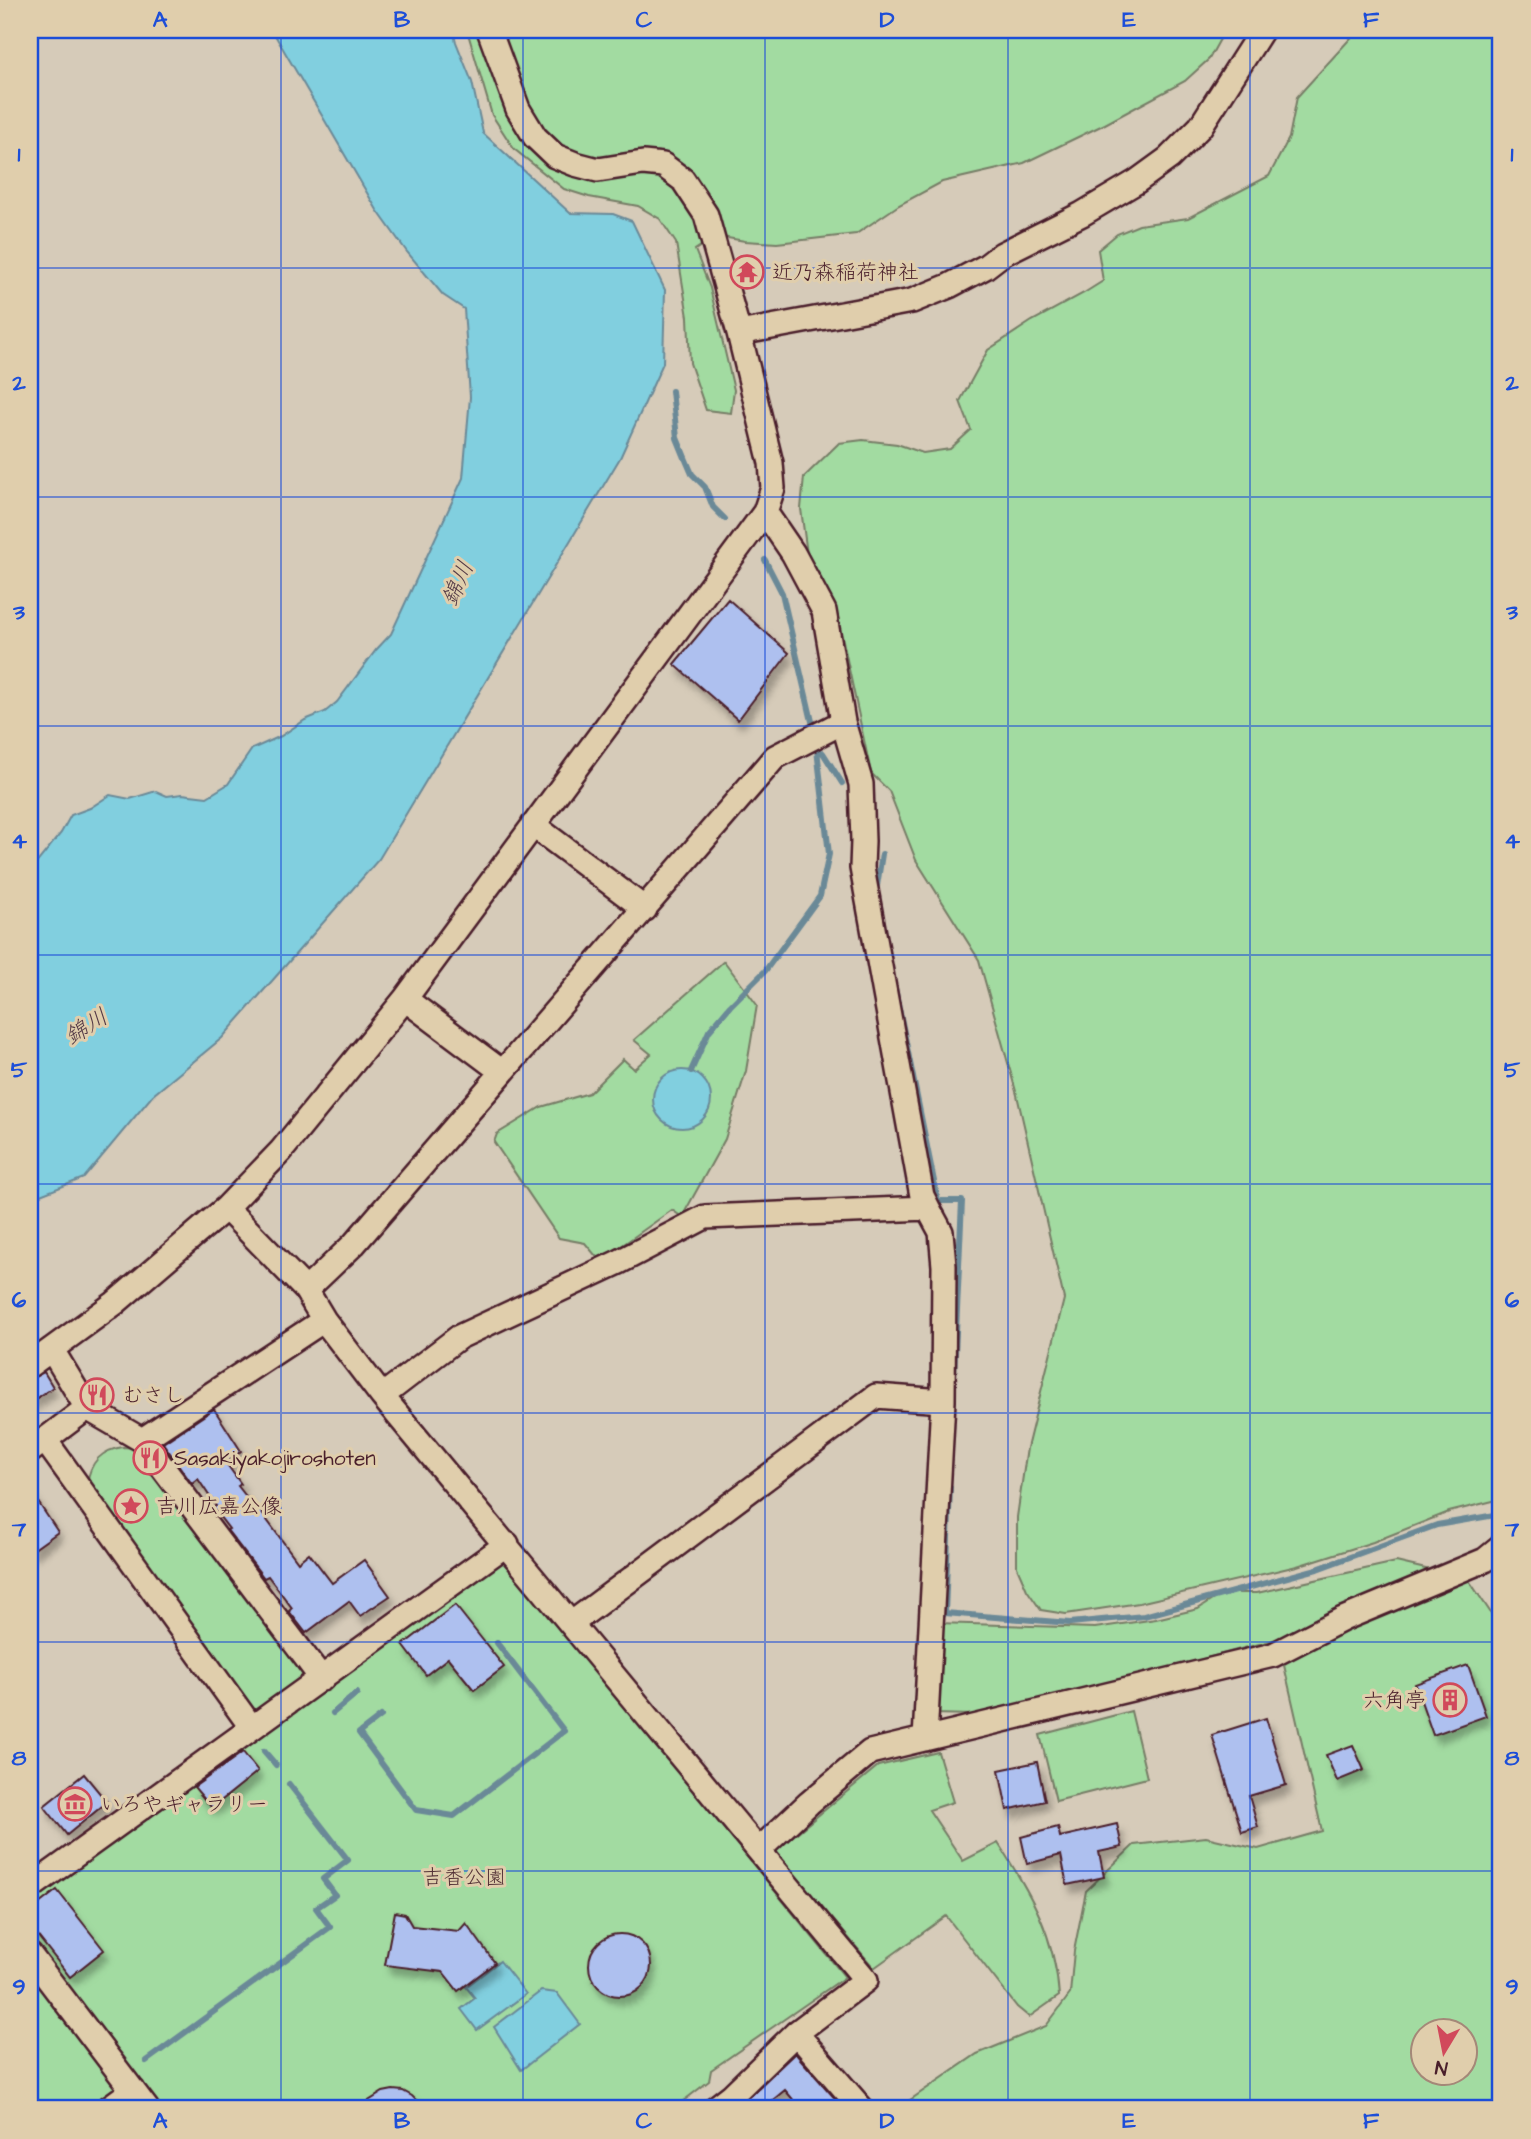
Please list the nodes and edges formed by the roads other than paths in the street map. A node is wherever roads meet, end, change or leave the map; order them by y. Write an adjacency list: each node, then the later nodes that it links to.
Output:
1 (489, 30): 3 (street)
2 (1262, 30): 3 (street)
3 (739, 333): 4 (street)
4 (765, 512): 5 (street); 6 (street)
5 (843, 722): 7 (street); 11 (street)
6 (533, 825): 7 (street); 8 (street)
7 (645, 909): 9 (street)
8 (405, 999): 9 (street); 10 (street)
9 (501, 1071): 12 (street)
10 (226, 1208): 12 (street); 14 (street)
11 (928, 1208): 16 (street); 17 (street)
12 (306, 1290): 13 (street)
13 (324, 1320): 16 (street); 19 (street)
14 (52, 1350): 15 (street); 18 (street)
15 (30, 1365)
16 (382, 1396): 21 (street)
17 (943, 1401): 23 (street); 26 (street)
18 (87, 1408): 19 (street); 20 (street)
19 (142, 1440): 24 (street)
20 (37, 1446): 25 (street)
21 (508, 1545): 23 (street); 24 (street)
22 (1501, 1548): 26 (street)
23 (572, 1623): 27 (street)
24 (322, 1679): 25 (street)
25 (252, 1728): 28 (street)
26 (925, 1739): 27 (street)
27 (760, 1849): 30 (street)
28 (30, 1888)
29 (30, 1955): 31 (street)
30 (796, 2033): 34 (street); 35 (street)
31 (133, 2090): 32 (street); 33 (street)
32 (107, 2109)
33 (147, 2109)
34 (714, 2109)
35 (862, 2109)

